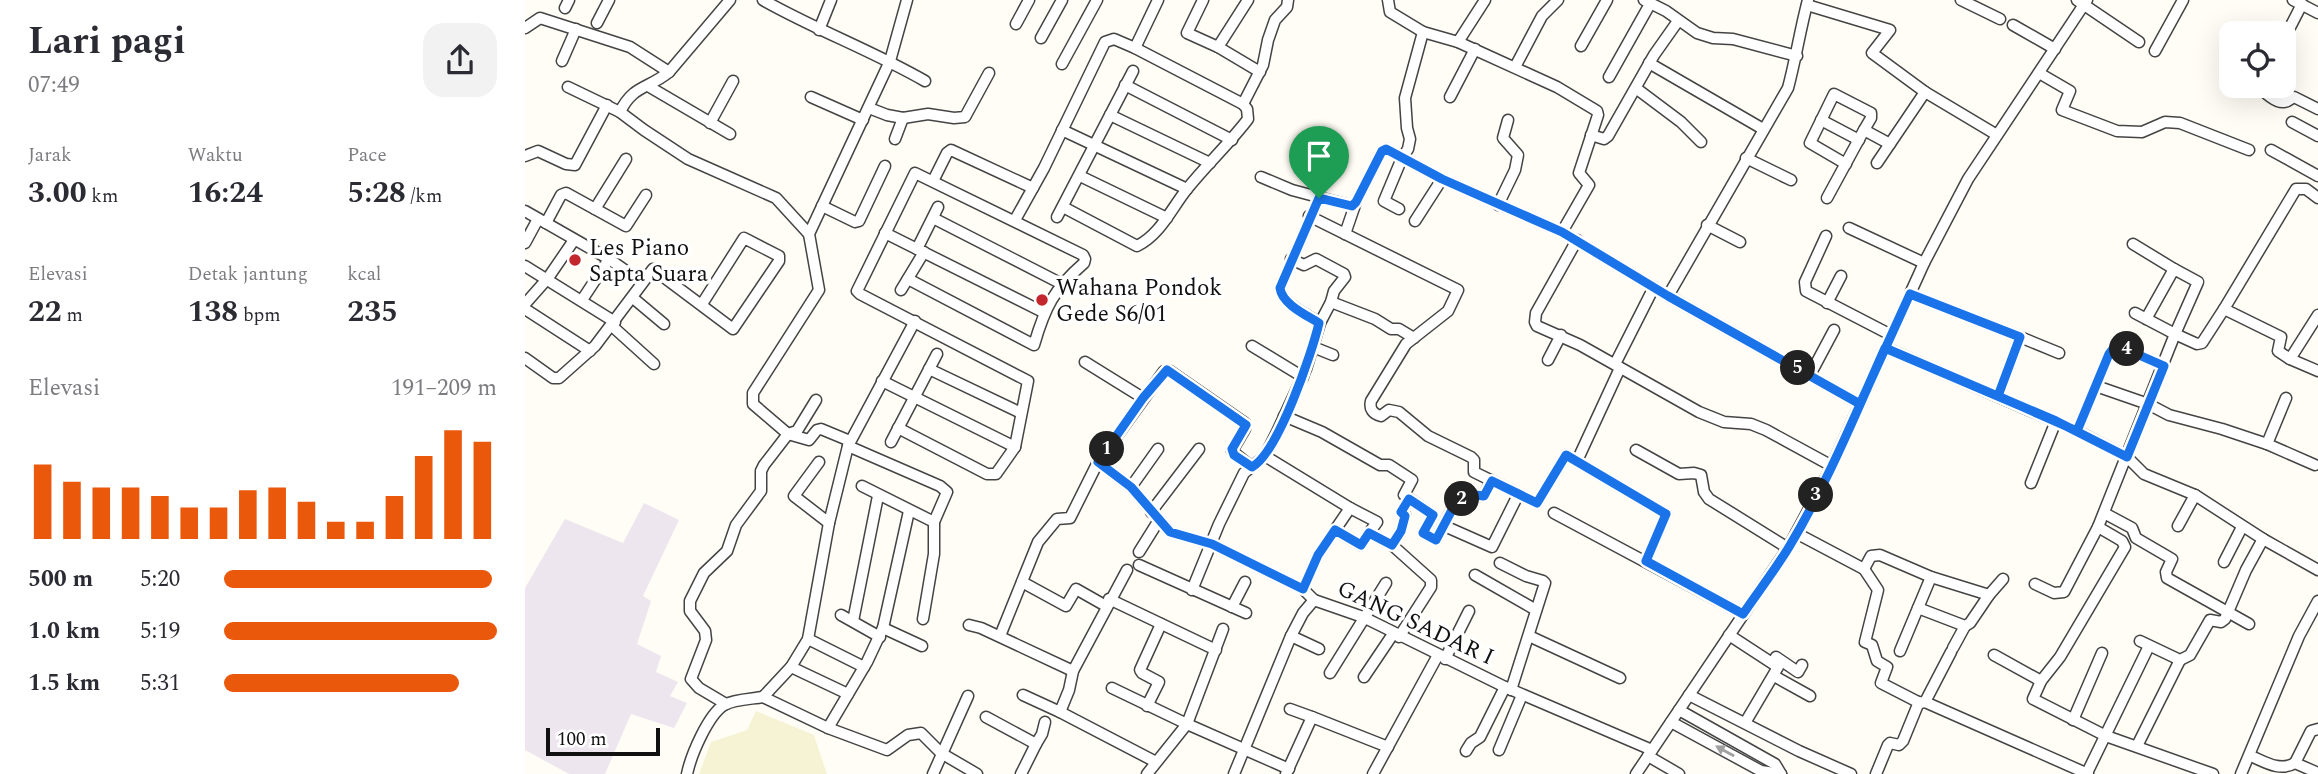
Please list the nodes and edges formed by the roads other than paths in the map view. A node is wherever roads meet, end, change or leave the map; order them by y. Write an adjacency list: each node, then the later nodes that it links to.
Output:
1 (609, 0): 27 (street)
2 (730, 0): 50 (street)
3 (763, 0): 32 (street)
4 (831, 0): 32 (street)
5 (907, 0): 45 (street)
6 (1029, 0): 28 (street)
7 (1062, 0): 34 (street)
8 (1097, 0): 47 (street)
9 (1159, 0): 39 (street)
10 (1203, 0): 38 (street)
11 (1248, 0): 38 (street)
12 (1288, 0): 51 (street)
13 (1388, 0): 33 (street)
14 (1485, 0): 35 (street)
15 (1558, 0): 48 (street)
16 (1607, 0): 37 (street)
17 (1961, 0): 24 (street)
18 (2183, 0): 42 (street)
19 (2083, 1): 36 (street); 41 (street)
20 (1647, 2): 25 (street); 54 (street)
21 (2297, 2): 23 (street); 26 (street)
22 (1808, 3): 43 (street); 61 (street)
23 (2318, 13)
24 (2000, 19)
25 (1678, 21): 43 (street); 46 (street)
26 (2290, 21)
27 (597, 23)
28 (1016, 24)
29 (2013, 25): 41 (street)
30 (525, 28): 31 (street)
31 (576, 29): 44 (street); 50 (street)
32 (819, 30): 45 (street)
33 (1423, 32): 35 (street); 92 (street)
34 (1041, 38)
35 (1458, 42): 40 (street)
36 (2139, 42)
37 (1581, 46)
38 (1218, 47): 51 (street)
39 (1135, 48): 65 (street); 78 (street)
40 (1475, 49): 48 (street); 63 (street)
41 (2055, 49): 53 (street)
42 (2155, 51)
43 (1797, 56): 77 (street)
44 (562, 61)
45 (890, 61): 56 (street); 67 (street)
46 (1649, 63): 60 (street); 77 (street)
47 (1062, 64)
48 (1515, 67): 80 (street)
49 (1133, 71): 57 (street)
50 (670, 72): 58 (street)
51 (1260, 72): 65 (street)
52 (989, 73): 71 (street)
53 (2039, 73): 82 (street); 89 (street)
54 (1609, 77)
55 (733, 81): 76 (street)
56 (925, 81)
57 (1125, 85): 70 (street); 85 (street)
58 (648, 86): 69 (street); 76 (street)
59 (568, 87): 66 (street)
60 (1637, 89): 80 (street); 86 (street)
61 (1925, 92): 82 (street); 88 (street)
62 (811, 97): 72 (street)
63 (1450, 97)
64 (2296, 98): 68 (street)
65 (1243, 104): 85 (street)
66 (607, 105): 69 (street); 91 (street)
67 (869, 108): 71 (street); 72 (street)
68 (2318, 109)
69 (620, 112): 127 (street)
70 (1110, 115): 87 (street); 95 (street)
71 (904, 118): 84 (street)
72 (863, 120): 114 (street)
73 (1509, 120): 113 (street)
74 (1821, 120): 81 (street); 81 (street); 97 (street)
75 (2291, 122): 83 (street)
76 (710, 123): 79 (street)
77 (1763, 129): 93 (street)
78 (1062, 130): 87 (street); 105 (street)
79 (730, 134)
80 (1591, 135): 125 (street)
81 (1861, 135): 88 (street); 97 (street)
82 (1997, 135): 138 (street)
83 (2318, 136)
84 (895, 139)
85 (1232, 141): 95 (street)
86 (1701, 142)
87 (1094, 144): 100 (street); 107 (street)
88 (1890, 144): 96 (street)
89 (2249, 150)
90 (2271, 150): 99 (street)
91 (525, 156)
92 (1402, 158): 102 (street); 112 (street); 116 (street)
93 (1746, 158): 103 (street); 122 (street)
94 (627, 159): 115 (street)
95 (1210, 163): 107 (street)
96 (1877, 163)
97 (1846, 164): 110 (street)
98 (884, 166): 114 (street)
99 (2317, 173): 106 (street)
100 (1080, 176): 119 (street); 119 (street)
101 (1261, 177): 109 (street)
102 (1442, 179): 113 (street); 121 (street)
103 (1791, 180)
104 (933, 181): 105 (street); 120 (street); 126 (street)
105 (1033, 188): 120 (street)
106 (2306, 188): 111 (street); 156 (street)
107 (1187, 189): 119 (street)
108 (646, 195): 115 (street)
109 (1319, 198): 112 (street); 117 (street)
110 (1827, 198)
111 (2318, 198)
112 (1356, 202): 128 (street)
113 (1498, 205): 125 (street)
114 (822, 206): 127 (street)
115 (595, 209): 118 (street)
116 (1399, 209)
117 (1309, 216): 128 (street); 137 (street)
118 (536, 217): 124 (street); 130 (street); 133 (street)
119 (1167, 218)
120 (1015, 220): 145 (street)
121 (1415, 221)
122 (1707, 225): 132 (street); 149 (street)
123 (1849, 228): 138 (street)
124 (525, 230)
125 (1562, 232): 131 (street)
126 (885, 233): 135 (street); 161 (street)
127 (809, 234): 203 (street)
128 (1345, 234): 170 (street)
129 (1826, 236): 153 (street)
130 (574, 240): 136 (street); 142 (street)
131 (1577, 240): 146 (street); 167 (street)
132 (1740, 242)
133 (525, 243)
134 (2133, 244): 140 (street)
135 (921, 251): 143 (street); 145 (street); 157 (street)
136 (609, 259): 144 (street); 151 (street)
137 (1291, 259): 152 (street); 162 (street)
138 (1924, 263): 148 (street)
139 (525, 266): 142 (street)
140 (2174, 269): 160 (street); 166 (street)
141 (1841, 276): 153 (street)
142 (548, 278): 151 (street); 155 (street)
143 (908, 279): 147 (street); 157 (street)
144 (642, 282): 150 (street); 154 (street)
145 (1062, 284): 157 (street)
146 (1654, 287): 149 (street); 183 (street)
147 (901, 290)
148 (1910, 294): 168 (street); 169 (street)
149 (1668, 296): 187 (street)
150 (633, 298): 163 (street); 164 (street)
151 (582, 300): 163 (street)
152 (1331, 302): 162 (street); 170 (street)
153 (1827, 303): 168 (street)
154 (702, 304): 154 (street)
155 (525, 307): 174 (street)
156 (2224, 309): 166 (street); 179 (street)
157 (1043, 312)
158 (2135, 313): 160 (street)
159 (2318, 315): 179 (street)
160 (2145, 319): 166 (street)
161 (915, 321): 189 (street); 198 (street)
162 (1319, 323): 172 (street)
163 (613, 324): 174 (street); 182 (street)
164 (664, 324)
165 (1834, 330): 187 (street)
166 (2175, 334): 184 (street)
167 (1561, 335): 180 (street); 183 (street)
168 (1891, 335): 173 (street)
169 (2020, 337): 175 (street); 191 (street)
170 (1414, 338): 219 (street)
171 (1252, 346): 188 (street)
172 (1313, 347): 177 (street); 188 (street)
173 (1885, 348): 191 (street); 196 (street)
174 (590, 351): 178 (street)
175 (2059, 353)
176 (937, 354): 185 (street)
177 (1333, 355)
178 (525, 358)
179 (2290, 359): 186 (street)
180 (1548, 360)
181 (1085, 362): 193 (street)
182 (654, 364)
183 (1618, 366): 213 (street); 217 (street)
184 (2164, 366): 190 (street); 197 (street)
185 (929, 369): 192 (street); 198 (street)
186 (2318, 371)
187 (1810, 375): 196 (street)
188 (1303, 377): 199 (street)
189 (882, 381): 192 (street); 205 (street)
190 (2096, 386): 197 (street); 202 (street)
191 (1998, 396): 200 (street)
192 (915, 397): 201 (street); 207 (street)
193 (1143, 398): 215 (street); 218 (street)
194 (2286, 398): 206 (street)
195 (816, 400): 203 (street)
196 (1860, 404): 217 (street)
197 (2148, 404): 206 (street); 212 (street)
198 (1021, 413): 207 (street)
199 (1284, 416): 211 (street); 226 (street)
200 (2056, 421): 202 (street); 220 (street)
201 (898, 428): 204 (street); 207 (street)
202 (2077, 431): 212 (street)
203 (787, 434): 205 (street); 319 (street)
204 (891, 442)
205 (849, 444): 232 (street); 233 (street)
206 (2267, 444): 216 (street)
207 (1015, 447)
208 (1158, 449): 222 (street)
209 (1199, 449): 231 (street)
210 (1636, 450): 244 (street)
211 (1265, 456): 218 (street); 227 (street)
212 (2127, 457): 224 (street); 230 (street)
213 (1577, 461): 223 (street); 246 (street)
214 (818, 462): 233 (street)
215 (1098, 462): 222 (street); 256 (street)
216 (2315, 465)
217 (1832, 466): 240 (street)
218 (1252, 467): 242 (street)
219 (1492, 481): 223 (street); 226 (street)
220 (2031, 483)
221 (862, 486): 225 (street)
222 (1131, 487): 231 (street)
223 (1518, 495): 237 (street)
224 (2195, 495): 234 (street); 236 (street)
225 (877, 496): 228 (street); 277 (street)
226 (1409, 499): 243 (street)
227 (1350, 509): 238 (street); 239 (street)
228 (909, 511): 232 (street); 284 (street)
229 (1553, 513): 246 (street)
230 (2104, 513): 235 (street); 270 (street)
231 (1155, 516): 242 (street); 245 (street)
232 (935, 522): 275 (street)
233 (829, 523): 290 (street)
234 (2178, 526)
235 (2098, 527): 259 (street); 308 (street)
236 (2242, 527): 241 (street); 247 (street)
237 (1449, 528)
238 (1335, 530): 239 (street); 260 (street)
239 (1369, 533): 243 (street)
240 (1796, 533): 244 (street); 250 (street)
241 (2263, 539): 252 (street); 270 (street)
242 (1212, 544): 260 (street); 261 (street)
243 (1392, 545): 285 (street)
244 (1788, 548): 272 (street)
245 (1139, 552)
246 (1646, 561): 272 (street)
247 (2224, 562)
248 (1500, 563): 268 (street)
249 (1139, 565): 261 (street)
250 (1864, 569): 254 (street); 318 (street)
251 (1127, 570): 265 (street)
252 (2318, 570)
253 (1475, 575): 268 (street)
254 (1931, 577): 262 (street); 267 (street)
255 (2003, 579): 262 (street)
256 (1022, 582): 265 (street); 287 (street)
257 (1245, 582): 266 (street)
258 (1386, 583): 274 (street)
259 (2035, 584)
260 (1303, 589): 263 (street)
261 (1192, 590): 266 (street)
262 (1989, 595): 281 (street)
263 (1314, 600): 274 (street, GANG SADAR I); 288 (street, GANG SADAR I)
264 (2318, 601): 276 (street)
265 (1108, 602): 278 (street); 303 (street)
266 (1232, 607): 271 (street)
267 (1918, 608): 281 (street); 294 (street)
268 (1536, 610): 289 (street)
269 (1469, 611): 297 (street)
270 (2229, 611): 279 (street); 298 (street)
271 (1246, 613)
272 (1743, 614): 286 (street)
273 (841, 615): 277 (street)
274 (1363, 617): 285 (street, GANG SADAR I); 304 (street)
275 (923, 618)
276 (2307, 620): 282 (street); 342 (street)
277 (853, 621): 284 (street)
278 (1161, 624): 293 (street); 320 (street)
279 (2249, 624)
280 (969, 625): 287 (street)
281 (1965, 626): 318 (street)
282 (2318, 626)
283 (1223, 629): 293 (street)
284 (881, 632): 291 (street); 302 (street)
285 (1396, 635): 297 (street, GANG SADAR I); 306 (street)
286 (1729, 635): 299 (street); 314 (street)
287 (1000, 636): 303 (street)
288 (1291, 636): 292 (street); 337 (street, GANG SADAR I)
289 (1529, 636): 307 (street); 310 (street)
290 (808, 639): 301 (street); 302 (street)
291 (922, 646)
292 (1319, 649)
293 (1216, 650): 330 (street)
294 (1900, 651)
295 (2102, 653): 326 (street)
296 (1994, 655): 308 (street)
297 (1442, 657): 310 (street, GANG SADAR I); 336 (street)
298 (2181, 660): 333 (street); 335 (street)
299 (1772, 663): 300 (street); 305 (street)
300 (1802, 665)
301 (791, 667): 311 (street); 317 (street)
302 (864, 667): 311 (street)
303 (1073, 671): 323 (street)
304 (1330, 673)
305 (1774, 676): 316 (street); 329 (street)
306 (1364, 677)
307 (1620, 678)
308 (2041, 681): 326 (street)
309 (1112, 688): 320 (street)
310 (1508, 689): 313 (street, GANG SADAR I); 339 (street)
311 (848, 694): 331 (street)
312 (1023, 695): 323 (street)
313 (1522, 695): 338 (street); 341 (street, GANG SADAR I)
314 (1689, 695): 322 (street); 329 (street)
315 (968, 696): 340 (street)
316 (1810, 696)
317 (763, 697): 319 (street); 331 (street)
318 (1922, 702): 359 (street); 360 (street)
319 (726, 704): 348 (street)
320 (1147, 706): 330 (street)
321 (1290, 709): 325 (street)
322 (1679, 710): 328 (street); 357 (street)
323 (1060, 712): 343 (street)
324 (986, 717): 334 (street)
325 (1312, 717): 336 (street); 345 (street)
326 (2073, 720): 333 (street)
327 (1045, 722): 334 (street)
328 (1671, 722): 341 (street); 346 (street, one-way to 328)
329 (1745, 723): 358 (street)
330 (1187, 724): 337 (street); 343 (street)
331 (828, 728): 340 (street)
332 (2318, 729): 344 (street)
333 (2106, 736): 335 (street); 360 (street)
334 (1036, 744): 351 (street)
335 (2137, 746): 361 (street)
336 (1388, 747): 354 (street)
337 (1245, 750): 345 (street); 353 (street, GANG SADAR I)
338 (1499, 750)
339 (1466, 751)
340 (941, 753): 349 (street); 350 (street)
341 (1650, 753): 355 (street); 356 (street, GANG SADAR I)
342 (2251, 755): 344 (street); 362 (street)
343 (1156, 762): 352 (street)
344 (2295, 762): 347 (street)
345 (1288, 771)
346 (1760, 772): 357 (street)
347 (2318, 773)
348 (687, 774)
349 (933, 774)
350 (977, 774)
351 (1021, 774)
352 (1147, 774)
353 (1234, 774)
354 (1373, 774)
355 (1636, 774)
356 (1679, 774)
357 (1781, 774)
358 (1851, 774)
359 (1876, 774)
360 (2088, 774)
361 (2213, 774)
362 (2241, 774)

